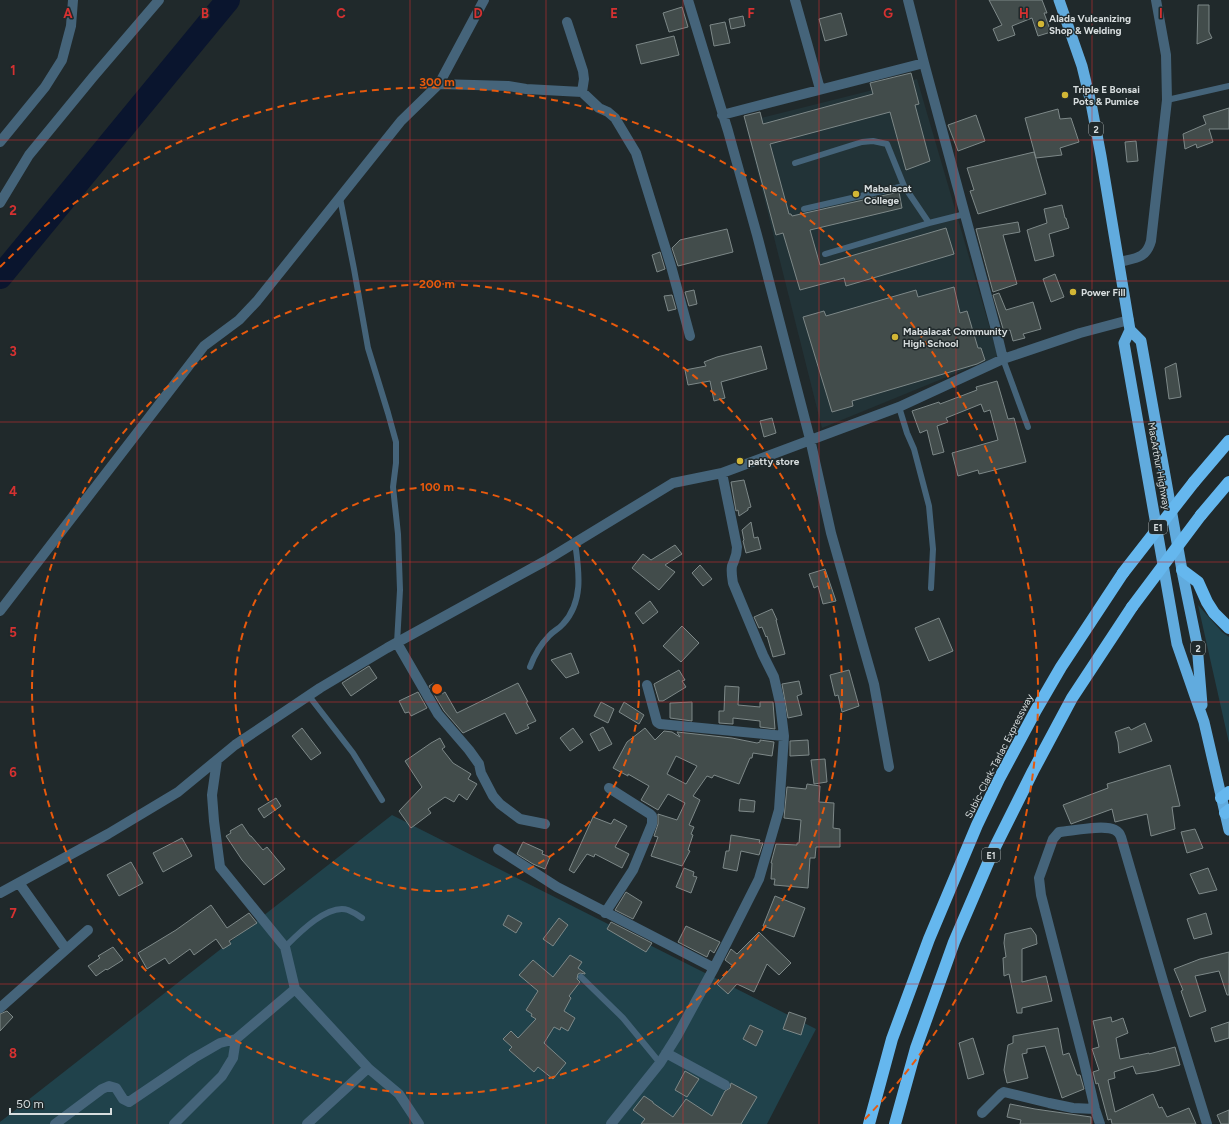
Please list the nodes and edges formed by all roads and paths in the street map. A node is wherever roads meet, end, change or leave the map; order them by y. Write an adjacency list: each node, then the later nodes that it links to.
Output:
1 (74, 0): 17 (street)
2 (159, 0): 21 (street)
3 (484, 0): 11 (street)
4 (688, 0): 16 (street)
5 (795, 0): 13 (street)
6 (908, 0): 10 (street)
7 (1059, 0): 26 (highway, MacArthur Highway / 2)
8 (1156, 0): 15 (street)
9 (567, 22): 14 (street)
10 (924, 63): 13 (street); 23 (street)
11 (439, 84): 14 (street); 20 (street)
12 (1229, 86): 15 (lane)
13 (820, 89): 16 (street)
14 (582, 92): 28 (street)
15 (1167, 100): 26 (street)
16 (722, 115): 32 (street)
17 (0, 142)
18 (795, 163): 19 (lane)
19 (904, 186): 22 (lane); 24 (lane)
20 (340, 198): 39 (street); 41 (lane)
21 (0, 203)
22 (804, 209)
23 (965, 214): 24 (lane); 29 (street)
24 (929, 223): 25 (lane)
25 (825, 254)
26 (1119, 262): 27 (highway, MacArthur Highway / 2)
27 (1129, 325): 29 (street); 37 (highway, MacArthur Highway / 2); 45 (highway, MacArthur Highway / 2)
28 (690, 336)
29 (1002, 359): 30 (street); 31 (lane)
30 (899, 406): 32 (street); 38 (lane)
31 (1028, 427)
32 (810, 439): 34 (street); 48 (street)
33 (1229, 441): 79 (highway, Subic-Clark-Tarlac Expressway / E1, bridge)
34 (722, 473): 36 (street); 46 (street)
35 (1229, 482): 80 (highway, E1, bridge)
36 (575, 542): 41 (street); 42 (lane)
37 (1182, 570): 40 (highway); 45 (highway, MacArthur Highway / 2)
38 (931, 588)
39 (0, 611)
40 (1229, 628)
41 (397, 643): 44 (street); 53 (street)
42 (530, 667)
43 (647, 684): 46 (street)
44 (308, 696): 47 (street); 51 (lane)
45 (1204, 722): 50 (highway, MacArthur Highway / 2)
46 (784, 736): 63 (street)
47 (217, 760): 56 (street); 61 (street)
48 (889, 766)
49 (609, 788): 58 (street)
50 (1225, 795): 52 (highway, MacArthur Highway / 2)
51 (382, 800)
52 (1227, 811): 54 (highway, MacArthur Highway / 2)
53 (545, 824)
54 (1229, 830)
55 (498, 848): 58 (street)
56 (19, 883): 57 (street); 62 (street)
57 (0, 893)
58 (605, 913): 63 (street)
59 (362, 918): 61 (lane)
60 (88, 930): 62 (street)
61 (285, 947): 65 (street)
62 (66, 949): 66 (street)
63 (714, 968): 68 (street)
64 (581, 977): 69 (lane)
65 (295, 989): 67 (street); 70 (street)
66 (0, 1008)
67 (236, 1039): 74 (street); 75 (street)
68 (666, 1053): 69 (street); 71 (street)
69 (660, 1063): 78 (street)
70 (368, 1068): 76 (street); 77 (street)
71 (726, 1085)
72 (1095, 1110): 73 (street); 81 (street); 82 (street)
73 (982, 1113)
74 (55, 1124)
75 (174, 1124)
76 (307, 1124)
77 (419, 1124)
78 (611, 1124)
79 (869, 1124)
80 (895, 1124)
81 (1100, 1124)
82 (1207, 1124)

